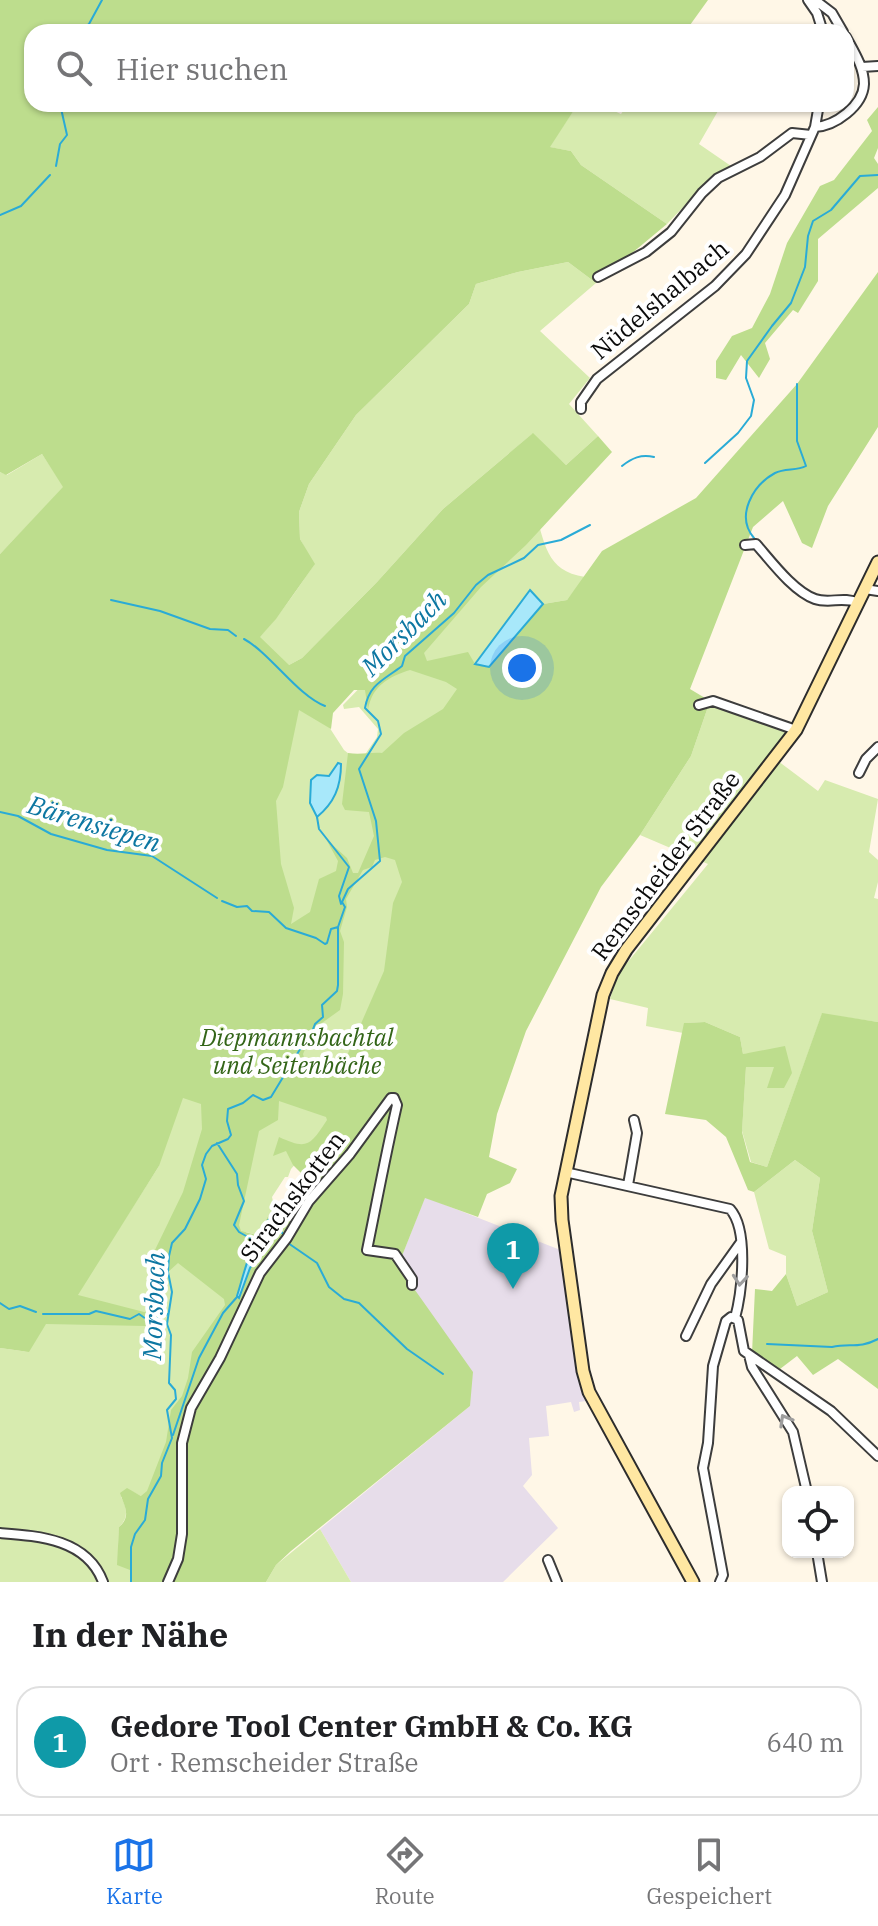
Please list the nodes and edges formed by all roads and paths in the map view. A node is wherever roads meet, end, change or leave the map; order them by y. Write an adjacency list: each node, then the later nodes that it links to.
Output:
1 (808, 0): 3 (street)
2 (815, 0): 4 (street)
3 (820, 24)
4 (838, 24)
5 (854, 52): 7 (street)
6 (878, 66): 7 (street)
7 (862, 67): 8 (street)
8 (854, 102)
9 (817, 112): 11 (street, Nüdelshalbach)
10 (847, 112): 11 (street)
11 (813, 131): 12 (street, Nüdelshalbach); 13 (street, Nüdelshalbach)
12 (598, 277)
13 (581, 409)
14 (745, 545): 18 (street)
15 (878, 562): 16 (main road, Remscheider Straße)
16 (865, 589): 17 (street); 18 (main road, Remscheider Straße)
17 (878, 591)
18 (858, 603): 20 (main road, Remscheider Straße)
19 (699, 705): 20 (street)
20 (796, 730): 24 (main road, Remscheider Straße)
21 (878, 747): 22 (street)
22 (859, 773)
23 (634, 1120): 25 (street)
24 (565, 1172): 25 (street); 39 (main road, Remscheider Straße)
25 (628, 1185): 26 (street)
26 (742, 1242): 28 (street, one-way to 28); 29 (street)
27 (412, 1285): 37 (street, Sirachskotten)
28 (735, 1318): 30 (street); 40 (street)
29 (686, 1336)
30 (749, 1354): 31 (street); 32 (street, one-way to 30)
31 (878, 1456)
32 (806, 1486)
33 (0, 1533): 36 (street)
34 (818, 1558): 41 (street)
35 (548, 1560): 38 (street)
36 (103, 1582)
37 (168, 1582)
38 (557, 1582)
39 (693, 1582)
40 (720, 1582)
41 (822, 1582)

